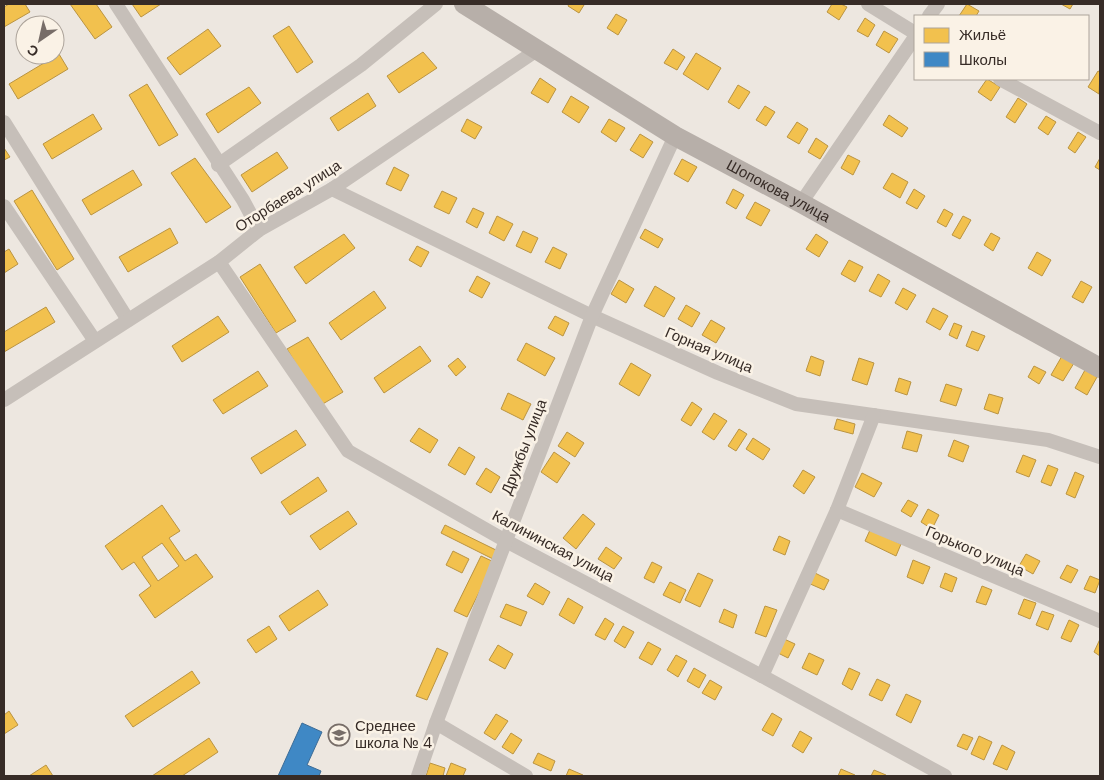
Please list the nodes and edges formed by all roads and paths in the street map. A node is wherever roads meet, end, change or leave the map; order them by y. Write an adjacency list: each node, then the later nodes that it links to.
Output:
1 (116, 4): 14 (street)
2 (436, 4): 14 (street)
3 (464, 4): 9 (street, Шопокова улица)
4 (868, 4): 7 (street)
5 (938, 4): 6 (street)
6 (930, 15)
7 (914, 31)
8 (914, 38): 16 (street)
9 (537, 50): 13 (street, Шопокова улица); 15 (street, Оторбаева улица)
10 (1002, 80): 12 (street)
11 (4, 122): 21 (street)
12 (1100, 133)
13 (675, 136): 16 (street, Шопокова улица); 20 (street, Дружбы улица)
14 (218, 165): 18 (street)
15 (332, 189): 18 (street, Оторбаева улица); 20 (street, Горная улица)
16 (802, 203): 23 (street, Шопокова улица)
17 (4, 206): 22 (street)
18 (259, 230): 19 (street, Оторбаева улица)
19 (219, 262): 21 (street, Оторбаева улица); 28 (street, Калининская улица)
20 (592, 316): 25 (street, Горная улица); 28 (street, Дружбы улица)
21 (128, 320): 22 (street, Оторбаева улица)
22 (96, 341): 24 (street, Оторбаева улица)
23 (1100, 368)
24 (4, 400)
25 (874, 415): 26 (street, Горная улица); 27 (street)
26 (1100, 457)
27 (837, 510): 29 (street, Горького улица); 30 (street)
28 (506, 540): 30 (street, Калининская улица); 31 (street, Дружбы улица)
29 (1100, 621)
30 (762, 676): 34 (street, Калининская улица)
31 (436, 723): 32 (street, Дружбы улица); 33 (street)
32 (418, 776)
33 (526, 776)
34 (944, 776)

